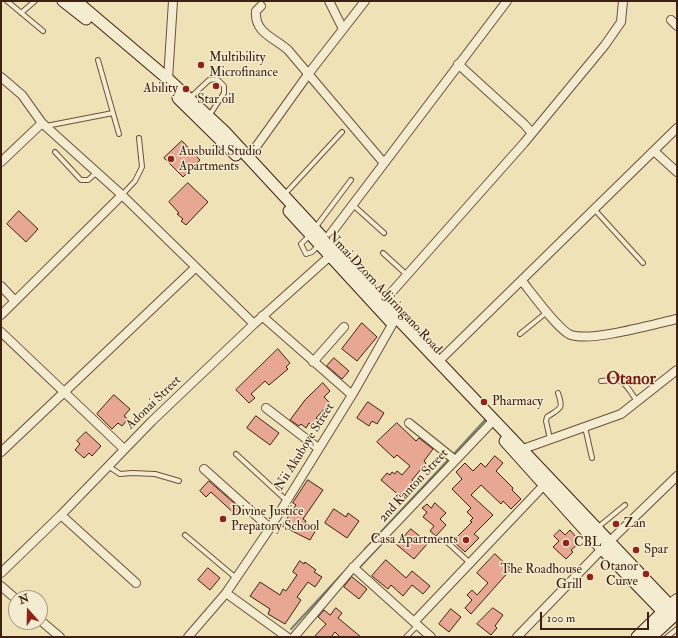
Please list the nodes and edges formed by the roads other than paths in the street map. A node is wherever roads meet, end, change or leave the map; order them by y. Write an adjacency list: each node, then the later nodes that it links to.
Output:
1 (7, 1): 11 (lane)
2 (35, 1): 11 (lane)
3 (63, 1): 12 (main road, Nmai Dzorn Adjiringano Road)
4 (76, 1): 12 (main road, Nmai Dzorn Adjiringano Road)
5 (173, 1): 21 (street)
6 (330, 1): 15 (street)
7 (364, 1): 15 (street)
8 (507, 1): 18 (street)
9 (623, 1): 28 (street)
10 (260, 6): 19 (street)
11 (21, 13): 16 (lane)
12 (88, 16): 21 (main road, Nmai Dzorn Adjiringano Road); 43 (main road, Nmai Dzorn Adjiringano Road)
13 (671, 20): 14 (street)
14 (677, 26)
15 (343, 29): 19 (street)
16 (42, 31)
17 (98, 60): 23 (lane)
18 (458, 64): 28 (street); 35 (street)
19 (309, 73): 33 (street); 35 (street)
20 (1, 77): 25 (street)
21 (168, 79): 22 (main road, Nmai Dzorn Adjiringano Road)
22 (190, 98): 24 (main road, Nmai Dzorn Adjiringano Road); 24 (lane)
23 (113, 113): 25 (lane); 29 (lane)
24 (209, 116): 33 (main road, Nmai Dzorn Adjiringano Road)
25 (44, 125): 34 (street); 36 (street)
26 (677, 128): 31 (street)
27 (342, 132): 40 (lane)
28 (532, 133): 50 (street)
29 (119, 134)
30 (139, 138): 39 (lane)
31 (654, 151): 37 (street); 42 (street)
32 (55, 152): 36 (lane)
33 (248, 158): 40 (main road, Nmai Dzorn Adjiringano Road)
34 (1, 162)
35 (383, 162): 41 (street)
36 (97, 172): 39 (street)
37 (677, 172)
38 (351, 180): 43 (lane)
39 (122, 195): 49 (street); 54 (street)
40 (284, 195): 43 (main road, Nmai Dzorn Adjiringano Road)
41 (353, 205): 44 (lane); 45 (street)
42 (594, 209): 48 (lane); 51 (street)
43 (312, 231): 45 (main road, Nmai Dzorn Adjiringano Road); 45 (lane)
44 (384, 233)
45 (323, 242): 47 (main road, Nmai Dzorn Adjiringano Road); 53 (main road, Nmai Dzorn Adjiringano Road)
46 (382, 253): 50 (lane)
47 (330, 256): 53 (main road, Nmai Dzorn Adjiringano Road); 58 (street, Adonai Street)
48 (643, 263)
49 (195, 268): 61 (street); 69 (street)
50 (407, 275): 55 (street)
51 (522, 281): 56 (street); 65 (street)
52 (1, 286): 54 (street)
53 (366, 288): 55 (main road, Nmai Dzorn Adjiringano Road); 60 (main road, Nmai Dzorn Adjiringano Road)
54 (15, 301): 57 (street)
55 (383, 302): 65 (main road, Nmai Dzorn Adjiringano Road)
56 (547, 312): 59 (street); 64 (lane)
57 (1, 315)
58 (262, 316): 61 (street, Adonai Street); 66 (street)
59 (677, 319)
60 (393, 323): 71 (street, Nii Akuboye Street); 75 (main road, Nmai Dzorn Adjiringano Road)
61 (254, 324): 79 (street, Adonai Street)
62 (344, 327): 66 (street)
63 (1, 332): 69 (street)
64 (520, 334)
65 (439, 361): 80 (main road, Nmai Dzorn Adjiringano Road)
66 (314, 362): 71 (street)
67 (677, 370): 72 (street)
68 (601, 381): 72 (lane)
69 (64, 392): 79 (street); 81 (street)
70 (558, 393): 77 (lane)
71 (352, 395): 78 (street, Nii Akuboye Street)
72 (637, 402): 76 (street)
73 (266, 408): 78 (street)
74 (408, 423): 84 (street)
75 (490, 424): 84 (street, 2nd Kanton Street); 89 (main road, Nmai Dzorn Adjiringano Road)
76 (585, 427): 77 (street); 83 (lane)
77 (550, 440): 80 (street)
78 (318, 448): 90 (street, Nii Akuboye Street)
79 (124, 449): 85 (street, Adonai Street)
80 (522, 449): 94 (main road, Nmai Dzorn Adjiringano Road)
81 (1, 452)
82 (236, 454): 90 (lane)
83 (592, 458)
84 (455, 460): 99 (street, 2nd Kanton Street)
85 (108, 466): 88 (lane); 92 (street, Adonai Street)
86 (204, 469): 93 (street)
87 (677, 476): 97 (street)
88 (179, 481)
89 (544, 484): 97 (main road, Nmai Dzorn Adjiringano Road); 98 (street)
90 (286, 500): 93 (street, Nii Akuboye Street)
91 (625, 505): 94 (lane)
92 (61, 515): 100 (street, Adonai Street); 102 (street)
93 (270, 528): 101 (street, Nii Akuboye Street)
94 (596, 528): 97 (main road, Nmai Dzorn Adjiringano Road)
95 (185, 534): 101 (lane)
96 (446, 541): 98 (lane)
97 (606, 546): 104 (main road, Nmai Dzorn Adjiringano Road); 114 (street)
98 (470, 562): 105 (street)
99 (353, 567): 105 (street); 111 (street, 2nd Kanton Street)
100 (1, 573)
101 (236, 578): 103 (street, Nii Akuboye Street)
102 (136, 584)
103 (226, 593): 109 (street, Nii Akuboye Street); 110 (street)
104 (672, 610): 115 (main road); 116 (main road)
105 (416, 623): 112 (lane); 113 (street)
106 (48, 627): 108 (street)
107 (677, 629): 117 (lane)
108 (60, 637)
109 (188, 637)
110 (287, 637)
111 (294, 637)
112 (406, 637)
113 (431, 637)
114 (517, 637)
115 (637, 637)
116 (651, 637)
117 (667, 637)

